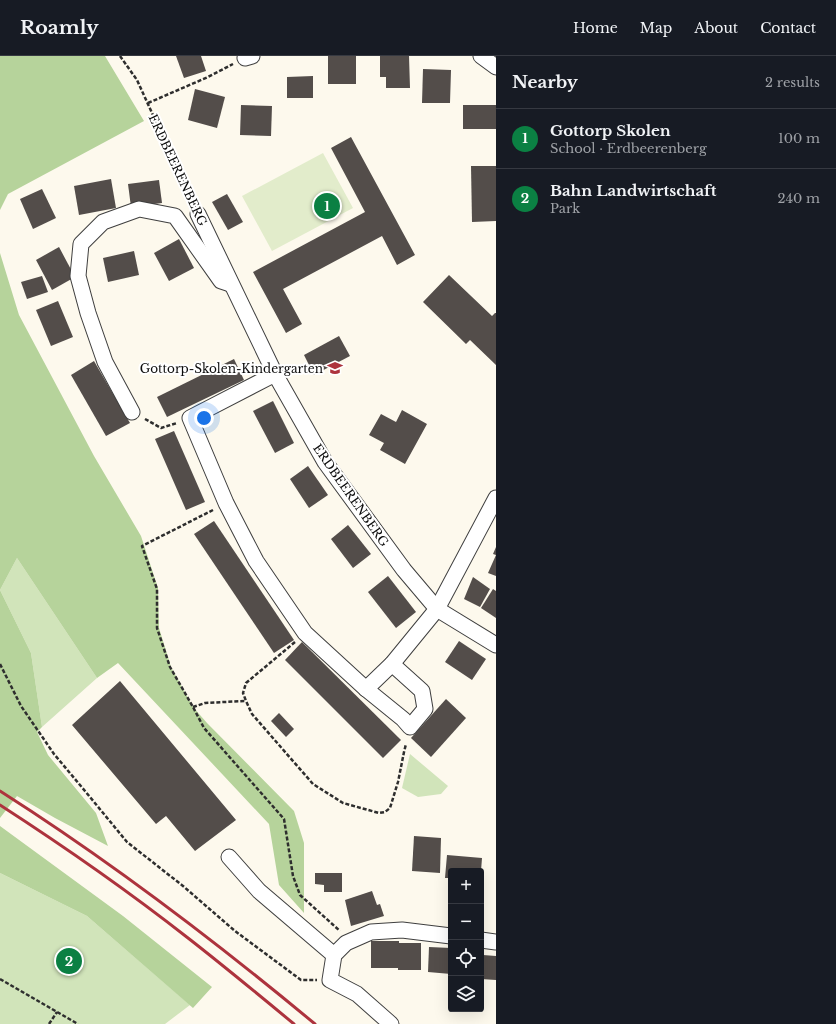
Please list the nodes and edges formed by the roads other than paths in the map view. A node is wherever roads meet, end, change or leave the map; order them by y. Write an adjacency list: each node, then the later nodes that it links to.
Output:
1 (481, 56): 2 (street)
2 (496, 66)
3 (198, 214): 4 (street, ERDBEERENBERG)
4 (233, 285): 5 (street, ERDBEERENBERG); 6 (street, ERDBEERENBERG)
5 (276, 374): 8 (street, ERDBEERENBERG); 11 (street)
6 (132, 412)
7 (496, 498): 8 (street)
8 (437, 609): 9 (street, ERDBEERENBERG); 10 (street)
9 (496, 645)
10 (392, 664): 11 (street); 11 (street)
11 (366, 689)
12 (229, 857): 16 (street)
13 (448, 936): 16 (street)
14 (484, 940): 15 (street)
15 (496, 942)
16 (334, 955): 17 (street)
17 (391, 1024)

